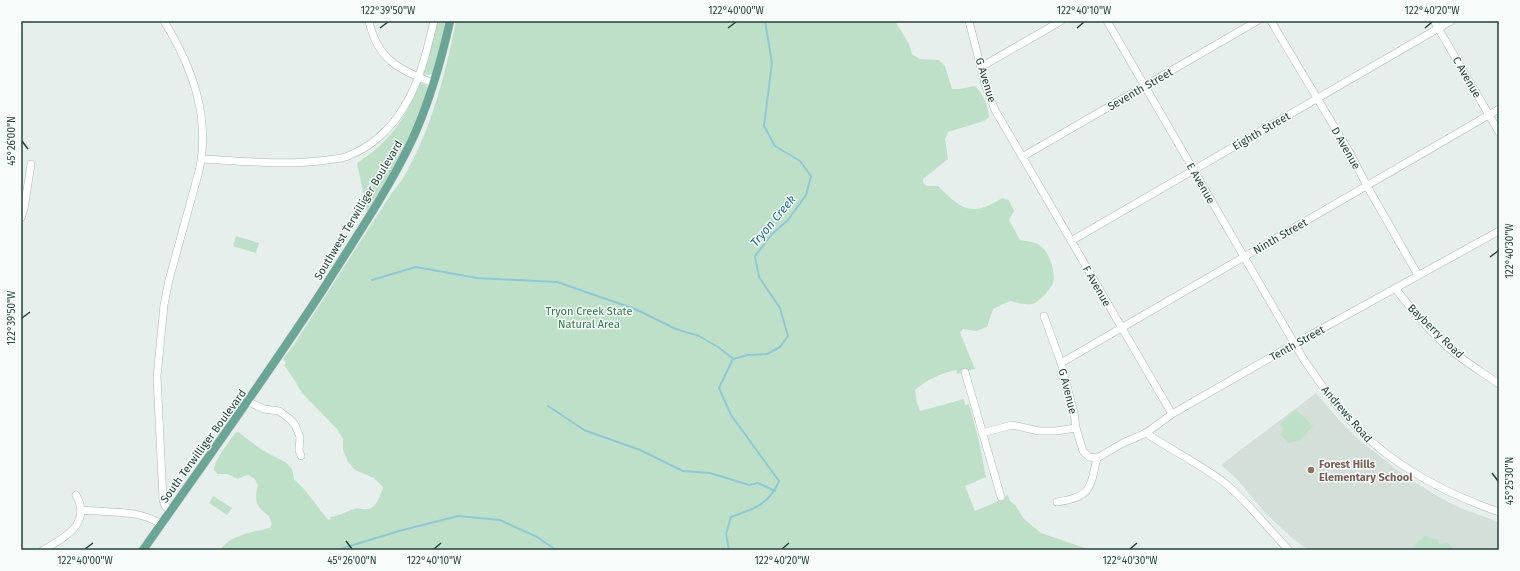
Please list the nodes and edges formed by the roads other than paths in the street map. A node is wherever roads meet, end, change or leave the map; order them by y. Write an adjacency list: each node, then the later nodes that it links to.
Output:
1 (164, 21): 22 (street)
2 (368, 21): 14 (street)
3 (434, 21): 14 (street)
4 (450, 21): 15 (main road, Southwest Terwilliger Boulevard)
5 (969, 21): 13 (street, G Avenue)
6 (1061, 21): 13 (street)
7 (1107, 21): 16 (street, E Avenue)
8 (1257, 21): 16 (street, Seventh Street)
9 (1272, 21): 17 (street, D Avenue)
10 (1434, 21): 12 (street, C Avenue)
11 (1451, 21): 12 (street, Eighth Street)
12 (1438, 28): 17 (street, Eighth Street); 19 (street, C Avenue)
13 (981, 67): 21 (street, G Avenue)
14 (418, 77): 15 (street); 22 (street)
15 (433, 82): 35 (main road, Southwest Terwilliger Boulevard)
16 (1145, 86): 21 (street, Seventh Street); 24 (street, E Avenue)
17 (1318, 98): 24 (street, Eighth Street); 25 (street, D Avenue)
18 (1499, 109): 19 (street, Ninth Street)
19 (1489, 115): 20 (street, C Avenue); 25 (street, Ninth Street)
20 (1499, 132)
21 (1022, 157): 28 (street, F Avenue)
22 (202, 159): 50 (street)
23 (31, 164): 26 (street)
24 (1194, 170): 28 (street, Eighth Street); 29 (street, E Avenue)
25 (1367, 186): 29 (street, Ninth Street); 30 (street, D Avenue)
26 (21, 218)
27 (1499, 231): 30 (street, Tenth Street)
28 (1071, 241): 33 (street, F Avenue)
29 (1244, 257): 33 (street, Ninth Street); 34 (street, E Avenue)
30 (1418, 275): 31 (street, Tenth Street)
31 (1395, 288): 34 (street, Tenth Street); 38 (street, Bayberry Road)
32 (1044, 316): 36 (street, G Avenue)
33 (1122, 328): 36 (street, Ninth Street); 40 (street, F Avenue)
34 (1295, 344): 40 (street, Tenth Street); 51 (street, Andrews Road)
35 (280, 355): 39 (main road, South Terwilliger Boulevard)
36 (1061, 363): 41 (street, G Avenue)
37 (965, 372): 42 (street)
38 (1499, 384)
39 (249, 402): 44 (street); 50 (main road, South Terwilliger Boulevard)
40 (1172, 414): 43 (street, Tenth Street)
41 (1076, 428): 42 (street); 45 (street, G Avenue)
42 (982, 433): 47 (street)
43 (1146, 433): 45 (street, Tenth Street); 55 (street)
44 (301, 456)
45 (1097, 458): 48 (street)
46 (76, 495): 49 (street)
47 (1001, 497)
48 (1057, 502)
49 (82, 510): 52 (street); 53 (street)
50 (171, 510): 52 (main road, South Terwilliger Boulevard)
51 (1499, 512)
52 (161, 524): 54 (main road, South Terwilliger Boulevard)
53 (43, 550)
54 (142, 550)
55 (1289, 550)

